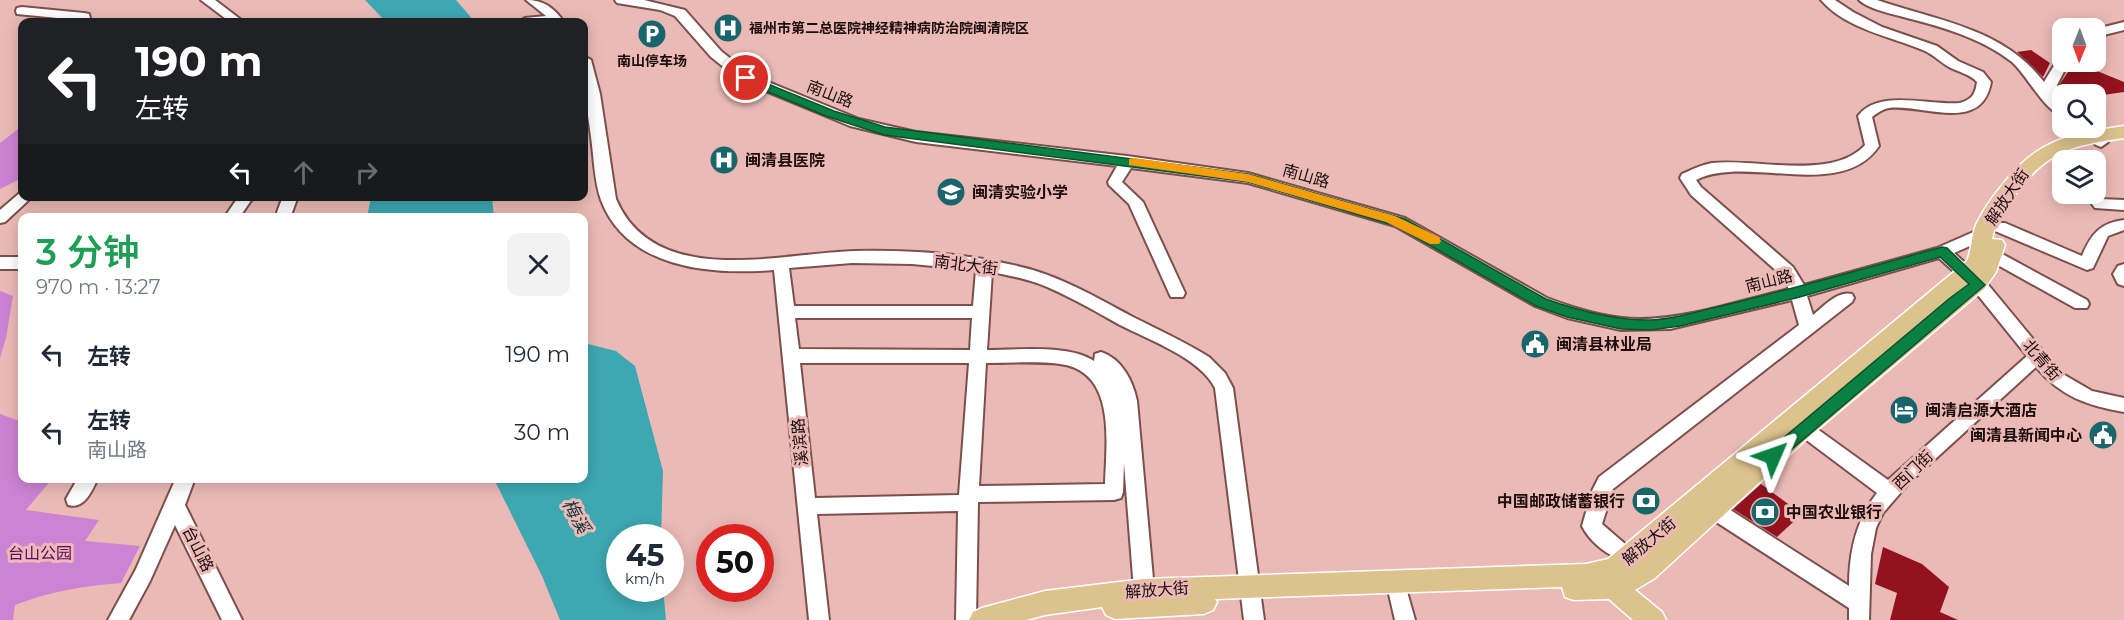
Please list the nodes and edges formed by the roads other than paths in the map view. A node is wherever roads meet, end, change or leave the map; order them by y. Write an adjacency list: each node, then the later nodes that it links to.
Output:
1 (207, 0): 9 (street)
2 (229, 0): 10 (street)
3 (621, 0): 22 (street, 南山路)
4 (1827, 0): 41 (street)
5 (1865, 0): 18 (street)
6 (534, 1): 11 (street); 12 (street)
7 (22, 11): 8 (street)
8 (84, 18)
9 (233, 18)
10 (236, 18)
11 (524, 18)
12 (554, 18)
13 (2124, 26): 14 (street)
14 (2106, 30)
15 (2056, 72): 17 (street)
16 (588, 75): 35 (street, 南北大街)
17 (2052, 93)
18 (2052, 102)
19 (2124, 132): 20 (main road, 解放大街)
20 (2106, 135)
21 (2092, 138): 30 (main road, 解放大街)
22 (1126, 161): 40 (street); 41 (street, 南山路)
23 (20, 201): 28 (street)
24 (244, 201): 27 (street)
25 (2100, 204): 26 (street)
26 (2124, 205)
27 (235, 213)
28 (0, 218)
29 (2124, 225): 30 (street)
30 (1992, 231): 31 (street, 南山路); 32 (main road, 解放大街); 38 (main road, 解放大街)
31 (1942, 252): 38 (street, 北青街); 41 (street, 南山路)
32 (1993, 255): 38 (main road, 解放大街); 43 (street)
33 (0, 262): 34 (street)
34 (18, 263)
35 (781, 264): 36 (street, 南北大街); 44 (street, 溪滨路)
36 (984, 266): 45 (street); 63 (street, 南北大街)
37 (2124, 270): 39 (street)
38 (1972, 278): 49 (street, 北青街); 52 (main road, 解放大街); 61 (main road, 解放大街)
39 (2124, 280)
40 (1177, 293)
41 (1796, 293): 46 (street)
42 (1846, 298): 46 (street)
43 (2081, 304)
44 (787, 312): 45 (street); 47 (street, 溪滨路)
45 (981, 312): 48 (street)
46 (1808, 327): 61 (street)
47 (792, 356): 48 (street); 59 (street, 溪滨路)
48 (978, 357): 57 (street); 57 (street)
49 (2037, 357): 51 (street, 北青街); 55 (street, 西门街)
50 (1101, 359): 64 (street)
51 (2124, 405)
52 (1803, 428): 55 (street); 60 (main road, 解放大街)
53 (86, 483): 56 (street)
54 (184, 483): 58 (street)
55 (1890, 492): 65 (street, 西门街)
56 (75, 499)
57 (968, 499): 59 (street); 69 (street)
58 (175, 505): 66 (street); 67 (street, 台山路)
59 (806, 506): 68 (street, 溪滨路)
60 (1714, 510): 61 (main road, 解放大街); 65 (street)
61 (1613, 569): 62 (main road, 解放大街); 63 (main road, 解放大街); 73 (main road)
62 (1399, 594): 63 (main road, 解放大街); 72 (street)
63 (1252, 602): 64 (main road, 解放大街)
64 (1143, 605): 70 (main road, 解放大街); 71 (main road, 解放大街)
65 (1859, 612)
66 (118, 620)
67 (232, 620)
68 (819, 620)
69 (966, 620)
70 (982, 620)
71 (1034, 620)
72 (1405, 620)
73 (1653, 620)

